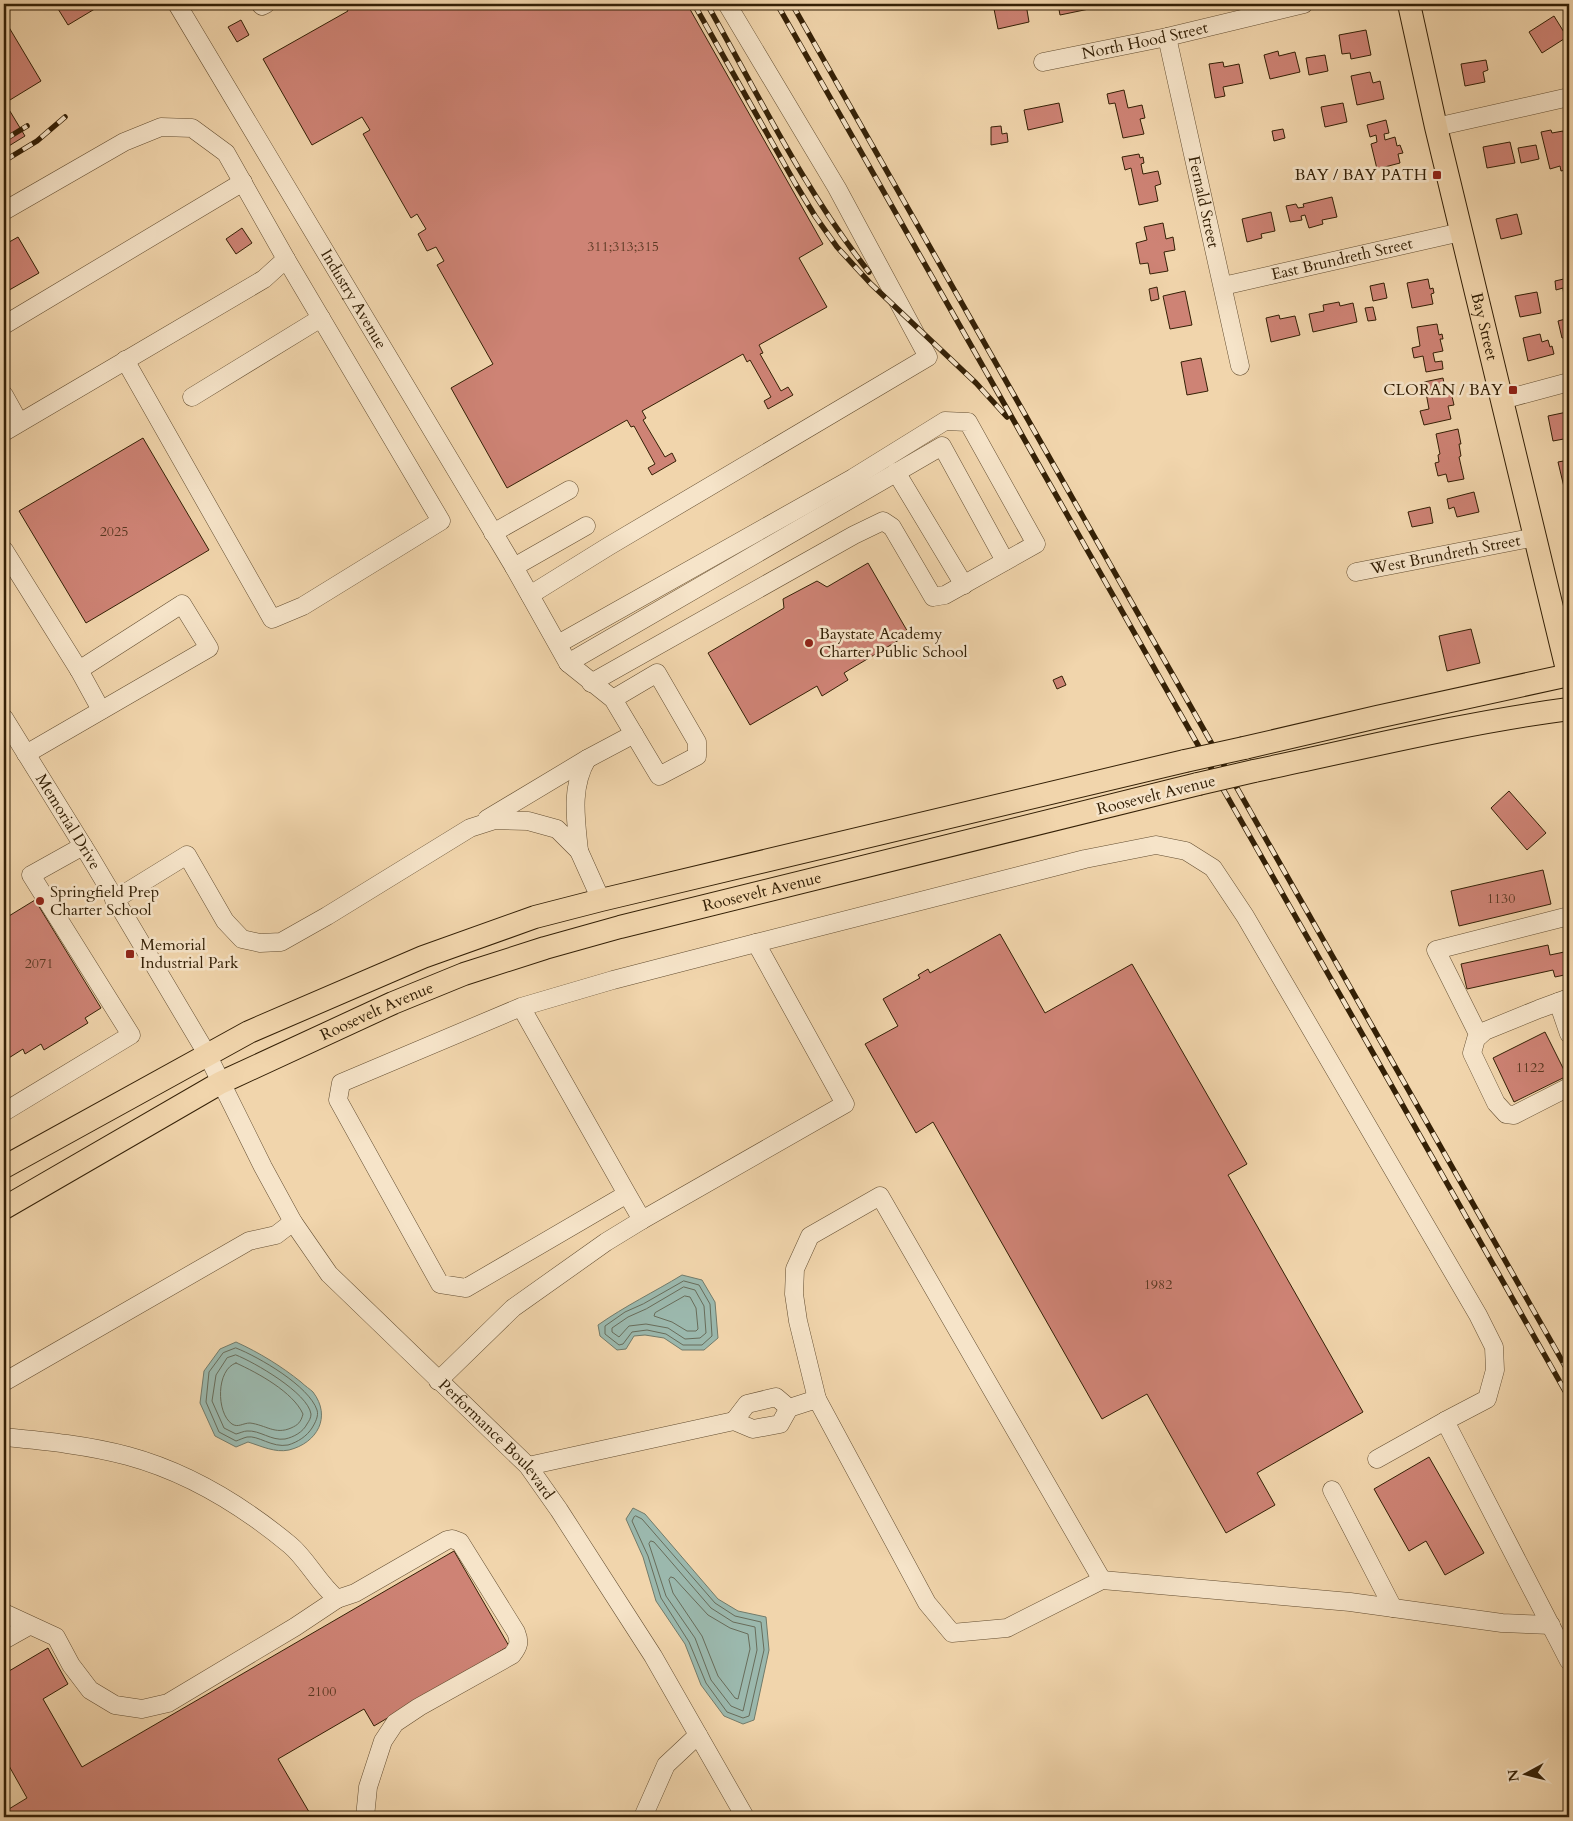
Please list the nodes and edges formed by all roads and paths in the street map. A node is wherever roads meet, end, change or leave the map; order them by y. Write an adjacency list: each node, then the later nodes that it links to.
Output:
1 (260, 4): 2 (street)
2 (266, 4)
3 (727, 4): 36 (street)
4 (1304, 4): 7 (street, North Hood Street)
5 (1409, 4): 10 (main road, Bay Street)
6 (181, 5): 29 (street, Industry Avenue)
7 (1167, 37): 8 (street, North Hood Street); 15 (street, Fernald Street)
8 (1043, 62)
9 (1569, 97): 10 (street)
10 (1436, 127): 13 (main road, Bay Street)
11 (242, 182): 12 (street); 14 (street); 17 (street)
12 (4, 211)
13 (1462, 232): 15 (street, East Brundreth Street); 23 (main road, Bay Street)
14 (286, 259): 16 (street); 18 (street)
15 (1223, 286): 19 (street, Fernald Street)
16 (321, 318): 18 (street); 22 (street)
17 (4, 325)
18 (126, 360): 24 (street)
19 (1240, 366)
20 (1569, 382): 23 (street)
21 (4, 395): 24 (street)
22 (192, 397)
23 (1502, 400): 30 (main road, Bay Street)
24 (19, 422): 25 (street)
25 (4, 432)
26 (896, 472): 32 (street); 35 (street); 38 (street)
27 (569, 490): 29 (street)
28 (586, 526): 33 (street)
29 (493, 533): 33 (street, Industry Avenue)
30 (1536, 537): 34 (street, West Brundreth Street); 40 (main road, Bay Street)
31 (4, 550): 39 (street)
32 (1005, 561): 35 (street); 37 (street)
33 (514, 567): 36 (street, Industry Avenue)
34 (1356, 572)
35 (964, 585): 41 (street)
36 (530, 595): 37 (street, Industry Avenue)
37 (558, 644): 38 (street, Industry Avenue)
38 (568, 663): 41 (street)
39 (80, 670): 44 (street); 44 (street)
40 (1569, 676): 53 (main road, Roosevelt Avenue, bridge)
41 (591, 683): 42 (street)
42 (613, 699): 46 (street); 46 (street)
43 (1569, 708): 61 (main road, Roosevelt Avenue, bridge)
44 (101, 710): 47 (street)
45 (4, 718): 47 (street, Memorial Drive)
46 (634, 734): 48 (street)
47 (26, 754): 50 (street, Memorial Drive)
48 (587, 759): 49 (street); 51 (street)
49 (476, 826): 51 (street); 52 (street)
50 (83, 846): 52 (street, Memorial Drive); 63 (street)
51 (579, 851): 53 (street)
52 (114, 900): 60 (street, Memorial Drive)
53 (601, 900): 60 (main road, Roosevelt Avenue)
54 (1569, 916): 59 (street)
55 (756, 943): 57 (street); 67 (street); 73 (street)
56 (1564, 1000): 58 (street); 59 (street)
57 (521, 1007): 65 (street); 65 (street)
58 (1569, 1034)
59 (1479, 1036): 62 (street)
60 (207, 1054): 61 (street, Memorial Drive); 64 (main road, Roosevelt Avenue)
61 (220, 1084): 66 (main road, Roosevelt Avenue); 68 (street, Performance Boulevard)
62 (1569, 1087)
63 (4, 1112)
64 (4, 1167)
65 (627, 1194): 67 (street)
66 (4, 1208)
67 (642, 1220): 69 (street)
68 (293, 1222): 69 (street, Performance Boulevard); 70 (street)
69 (438, 1381): 77 (street, Performance Boulevard)
70 (4, 1382)
71 (817, 1399): 72 (street); 79 (street); 79 (street)
72 (789, 1408): 74 (street); 74 (street)
73 (1445, 1421): 76 (street); 83 (street)
74 (734, 1422): 77 (street)
75 (4, 1437): 80 (street)
76 (1378, 1459)
77 (528, 1466): 87 (street, Performance Boulevard)
78 (1332, 1490): 81 (street)
79 (1102, 1580): 81 (street)
80 (337, 1599): 84 (street); 88 (street)
81 (1393, 1608): 83 (street)
82 (4, 1613): 84 (street)
83 (1551, 1625): 86 (street)
84 (29, 1626): 85 (street)
85 (4, 1640)
86 (1569, 1661)
87 (698, 1734): 89 (street); 90 (street, Performance Boulevard)
88 (365, 1817)
89 (643, 1817)
90 (745, 1817)

